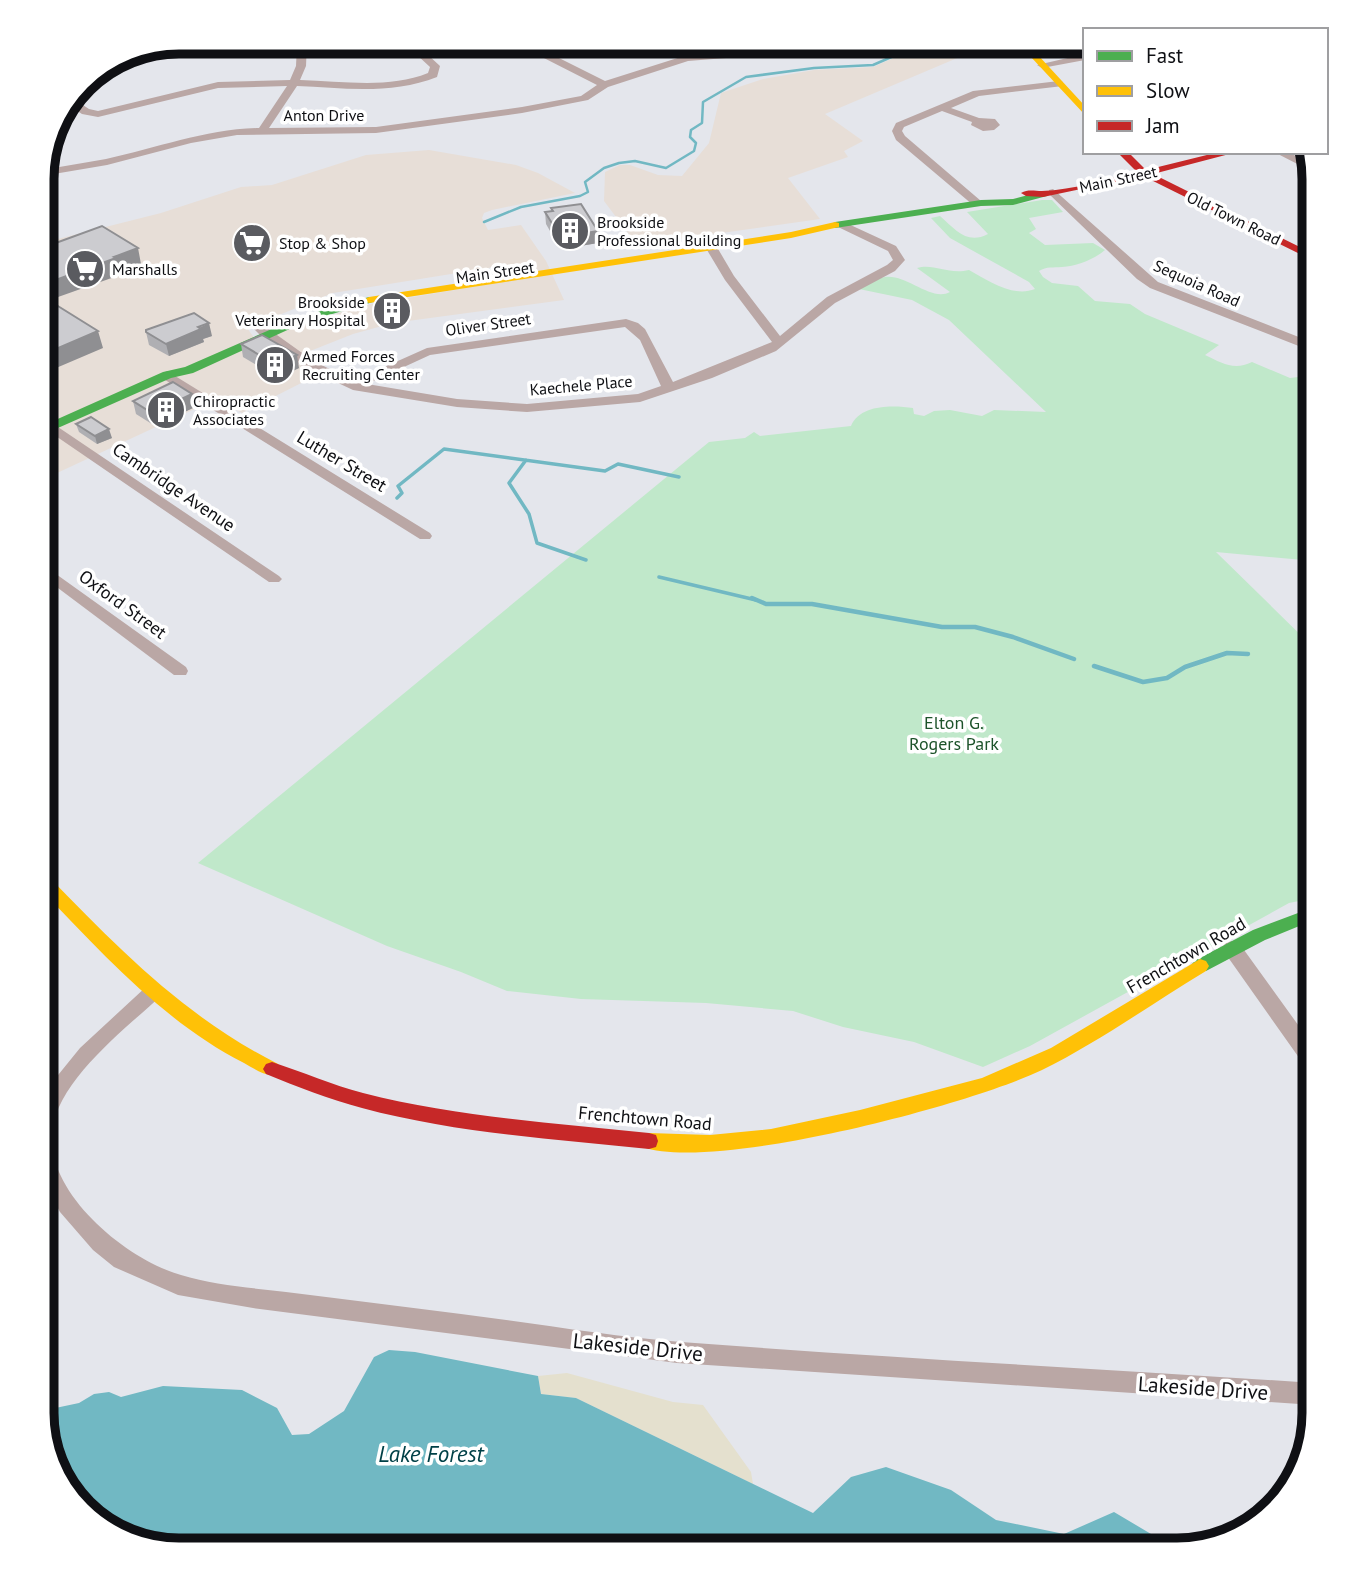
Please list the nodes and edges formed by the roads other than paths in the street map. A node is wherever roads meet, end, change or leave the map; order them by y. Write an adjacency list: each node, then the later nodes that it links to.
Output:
1 (303, 55): 10 (street)
2 (423, 55): 10 (street)
3 (545, 55): 12 (street)
4 (696, 55): 12 (street, Anton Drive)
5 (1033, 55): 9 (main road)
6 (166, 56): 8 (street)
7 (1083, 57): 9 (street)
8 (134, 63)
9 (1042, 65): 11 (main road)
10 (294, 82): 13 (street); 17 (street)
11 (1059, 84): 14 (street); 15 (main road)
12 (604, 85): 17 (street, Anton Drive)
13 (77, 107)
14 (940, 107): 16 (street); 25 (street)
15 (1083, 109)
16 (978, 121)
17 (263, 130): 22 (street, Anton Drive)
18 (1124, 154): 23 (main road, Old Town Road)
19 (1224, 154): 23 (main road, Main Street)
20 (1283, 154): 21 (street)
21 (1301, 163)
22 (55, 171)
23 (1144, 173): 24 (main road, Main Street); 28 (main road, Old Town Road)
24 (1048, 193): 25 (main road, Main Street); 30 (street, Sequoia Road)
25 (979, 203): 26 (main road, Main Street)
26 (840, 224): 27 (main road, Main Street); 31 (street, Kaechele Place)
27 (708, 244): 29 (main road, Main Street); 31 (street)
28 (1302, 252)
29 (263, 331): 32 (main road, Main Street); 33 (street, Kaechele Place)
30 (1302, 343)
31 (779, 344): 34 (street, Kaechele Place)
32 (167, 375): 35 (main road, Main Street); 37 (street, Luther Street)
33 (353, 386): 34 (street, Kaechele Place); 34 (street, Oliver Street)
34 (669, 388)
35 (55, 425)
36 (55, 434): 39 (street, Cambridge Avenue)
37 (425, 536)
38 (55, 578): 40 (street, Oxford Street)
39 (274, 579)
40 (180, 671)
41 (54, 892): 44 (main road, Frenchtown Road)
42 (1302, 917): 43 (main road, Frenchtown Road)
43 (1232, 948): 44 (main road, Frenchtown Road); 45 (street)
44 (154, 991): 46 (street)
45 (1302, 1046)
46 (54, 1096)
47 (54, 1182): 48 (street, Lakeside Drive)
48 (1302, 1393)

